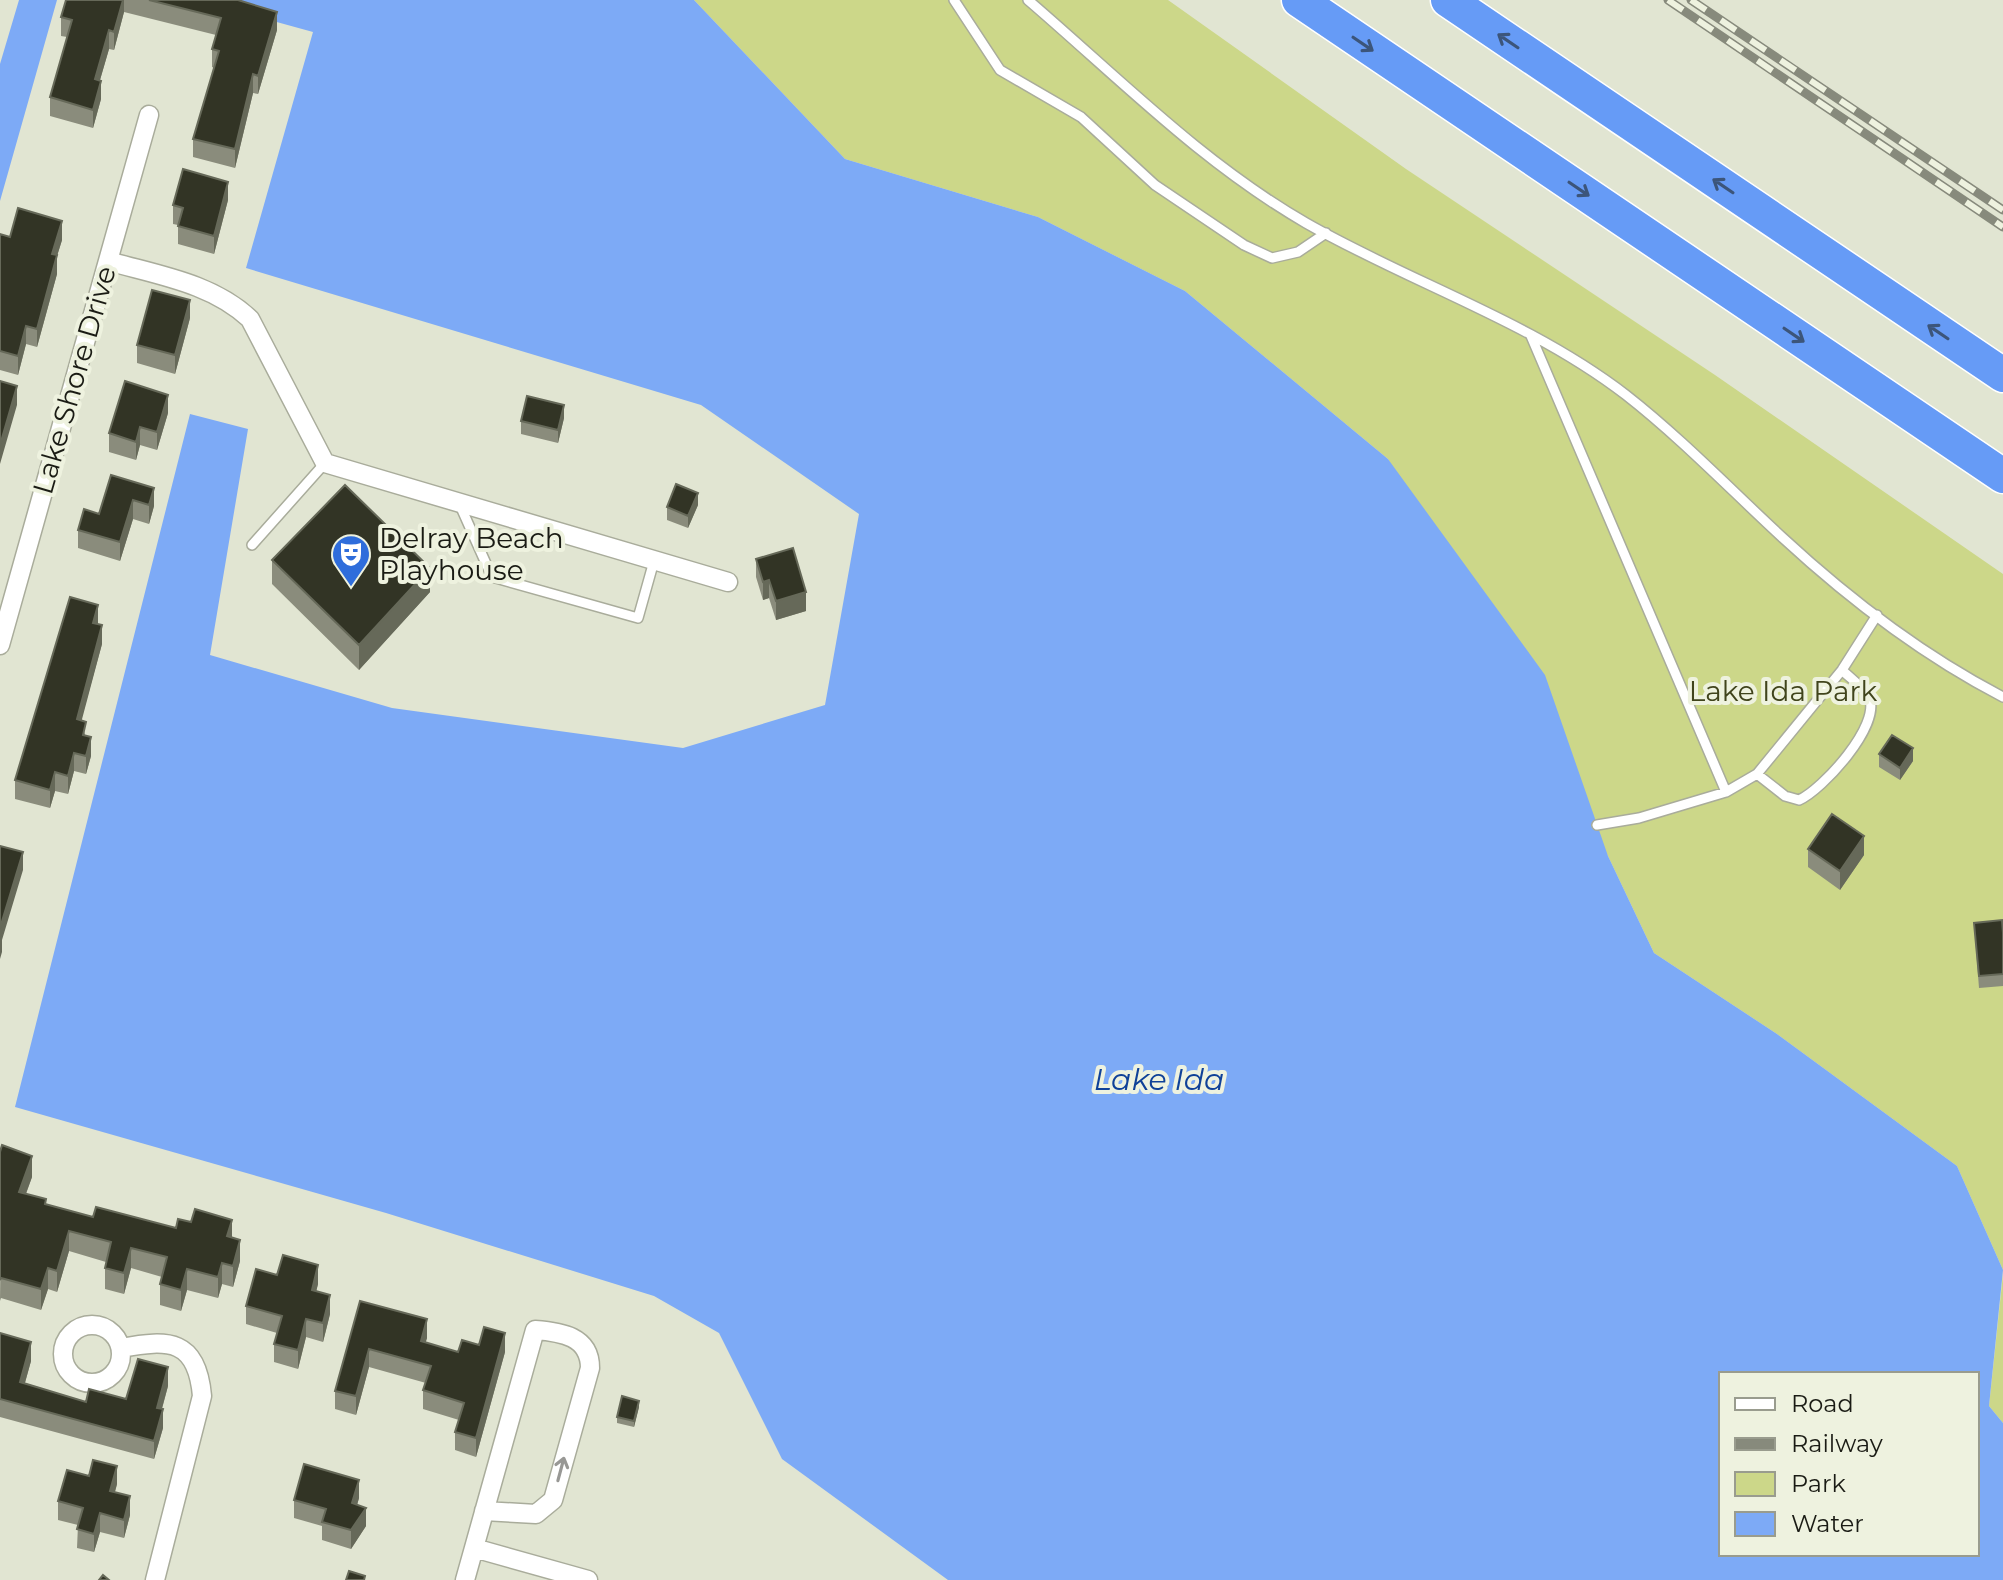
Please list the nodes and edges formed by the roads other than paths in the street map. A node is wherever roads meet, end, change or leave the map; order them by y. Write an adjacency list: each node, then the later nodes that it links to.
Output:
1 (954, 0): 6 (lane)
2 (1028, 0): 6 (lane)
3 (1299, 0): 11 (highway, one-way to 11)
4 (1448, 0): 9 (highway, one-way to 4)
5 (149, 115): 7 (street, Lake Shore Drive)
6 (1326, 233): 8 (lane)
7 (108, 261): 10 (street); 17 (street, Lake Shore Drive)
8 (1531, 336): 16 (lane); 21 (lane)
9 (2003, 375)
10 (325, 463): 12 (street); 13 (lane)
11 (2003, 476)
12 (459, 503): 14 (street); 14 (lane)
13 (252, 545)
14 (654, 561): 15 (street)
15 (728, 582)
16 (1877, 615): 18 (lane); 19 (lane)
17 (0, 645)
18 (1842, 670): 20 (lane); 20 (lane)
19 (2003, 697)
20 (1757, 774): 21 (lane)
21 (1726, 792): 22 (lane)
22 (1597, 825)
23 (121, 1348): 26 (street)
24 (484, 1511): 24 (street, one-way to 24); 25 (street)
25 (474, 1548): 27 (street); 28 (street)
26 (155, 1580)
27 (465, 1580)
28 (588, 1580)

